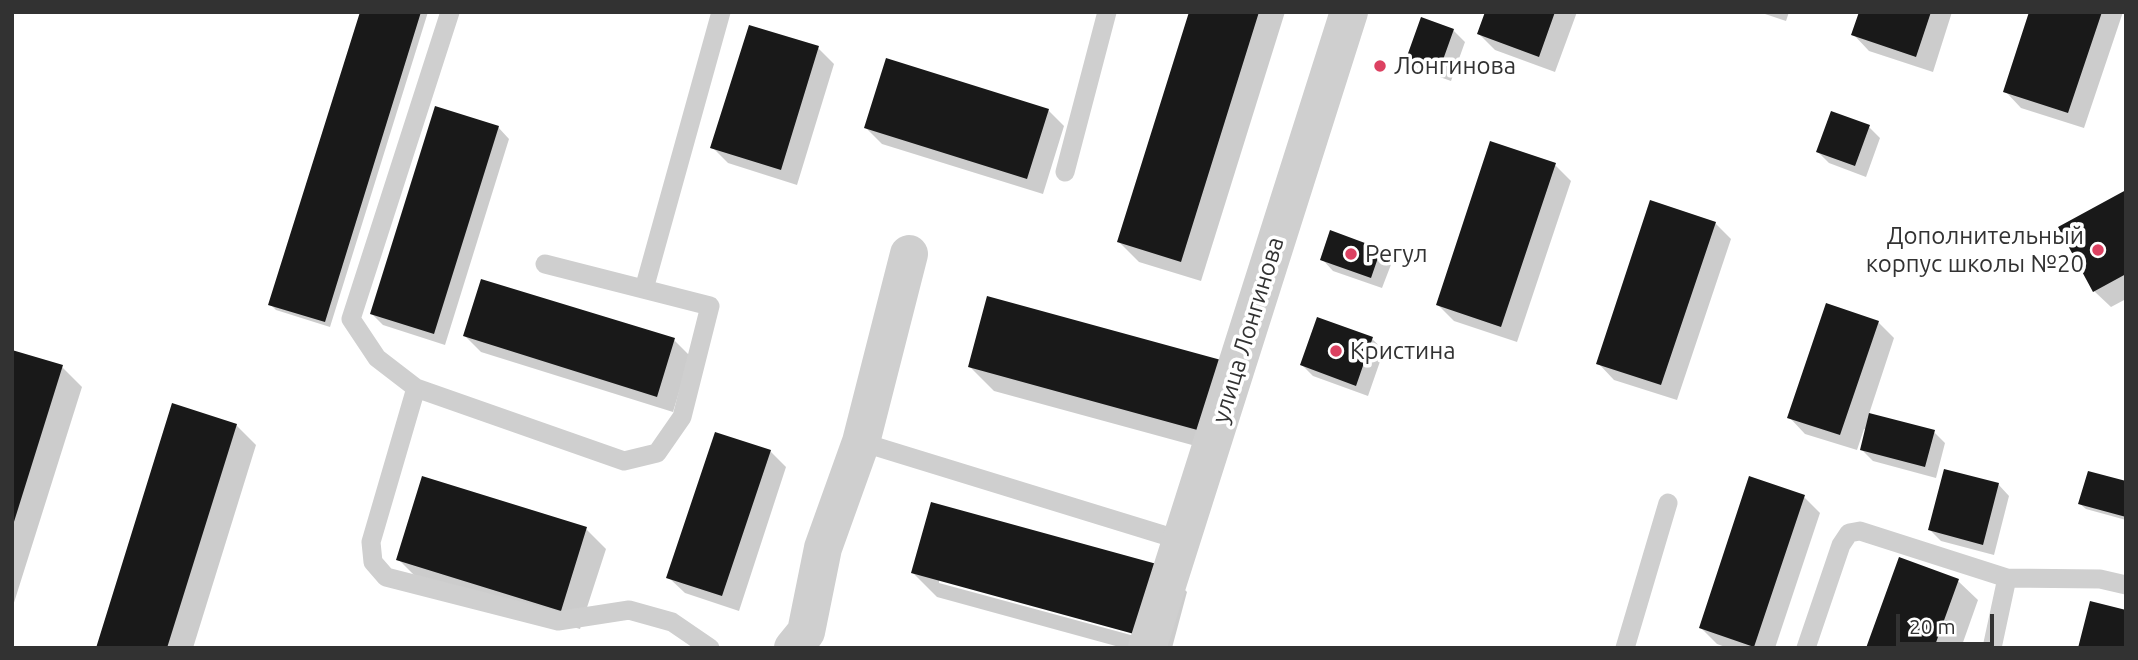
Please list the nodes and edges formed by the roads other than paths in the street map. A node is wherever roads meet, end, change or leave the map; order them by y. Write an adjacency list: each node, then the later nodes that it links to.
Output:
1 (450, 12): 9 (lane)
2 (721, 12): 8 (lane)
3 (1107, 12): 5 (lane)
4 (1349, 12): 12 (street, улица Лонгинова)
5 (1065, 172)
6 (909, 254): 10 (street)
7 (545, 264): 8 (lane)
8 (643, 289): 9 (lane)
9 (416, 388): 15 (lane)
10 (861, 442): 12 (lane); 16 (street)
11 (1668, 503): 18 (lane)
12 (1183, 541): 17 (street, улица Лонгинова)
13 (2007, 578): 14 (lane); 19 (lane); 20 (lane)
14 (2126, 585)
15 (710, 648)
16 (793, 648)
17 (1147, 648)
18 (1625, 648)
19 (1806, 648)
20 (1992, 648)

